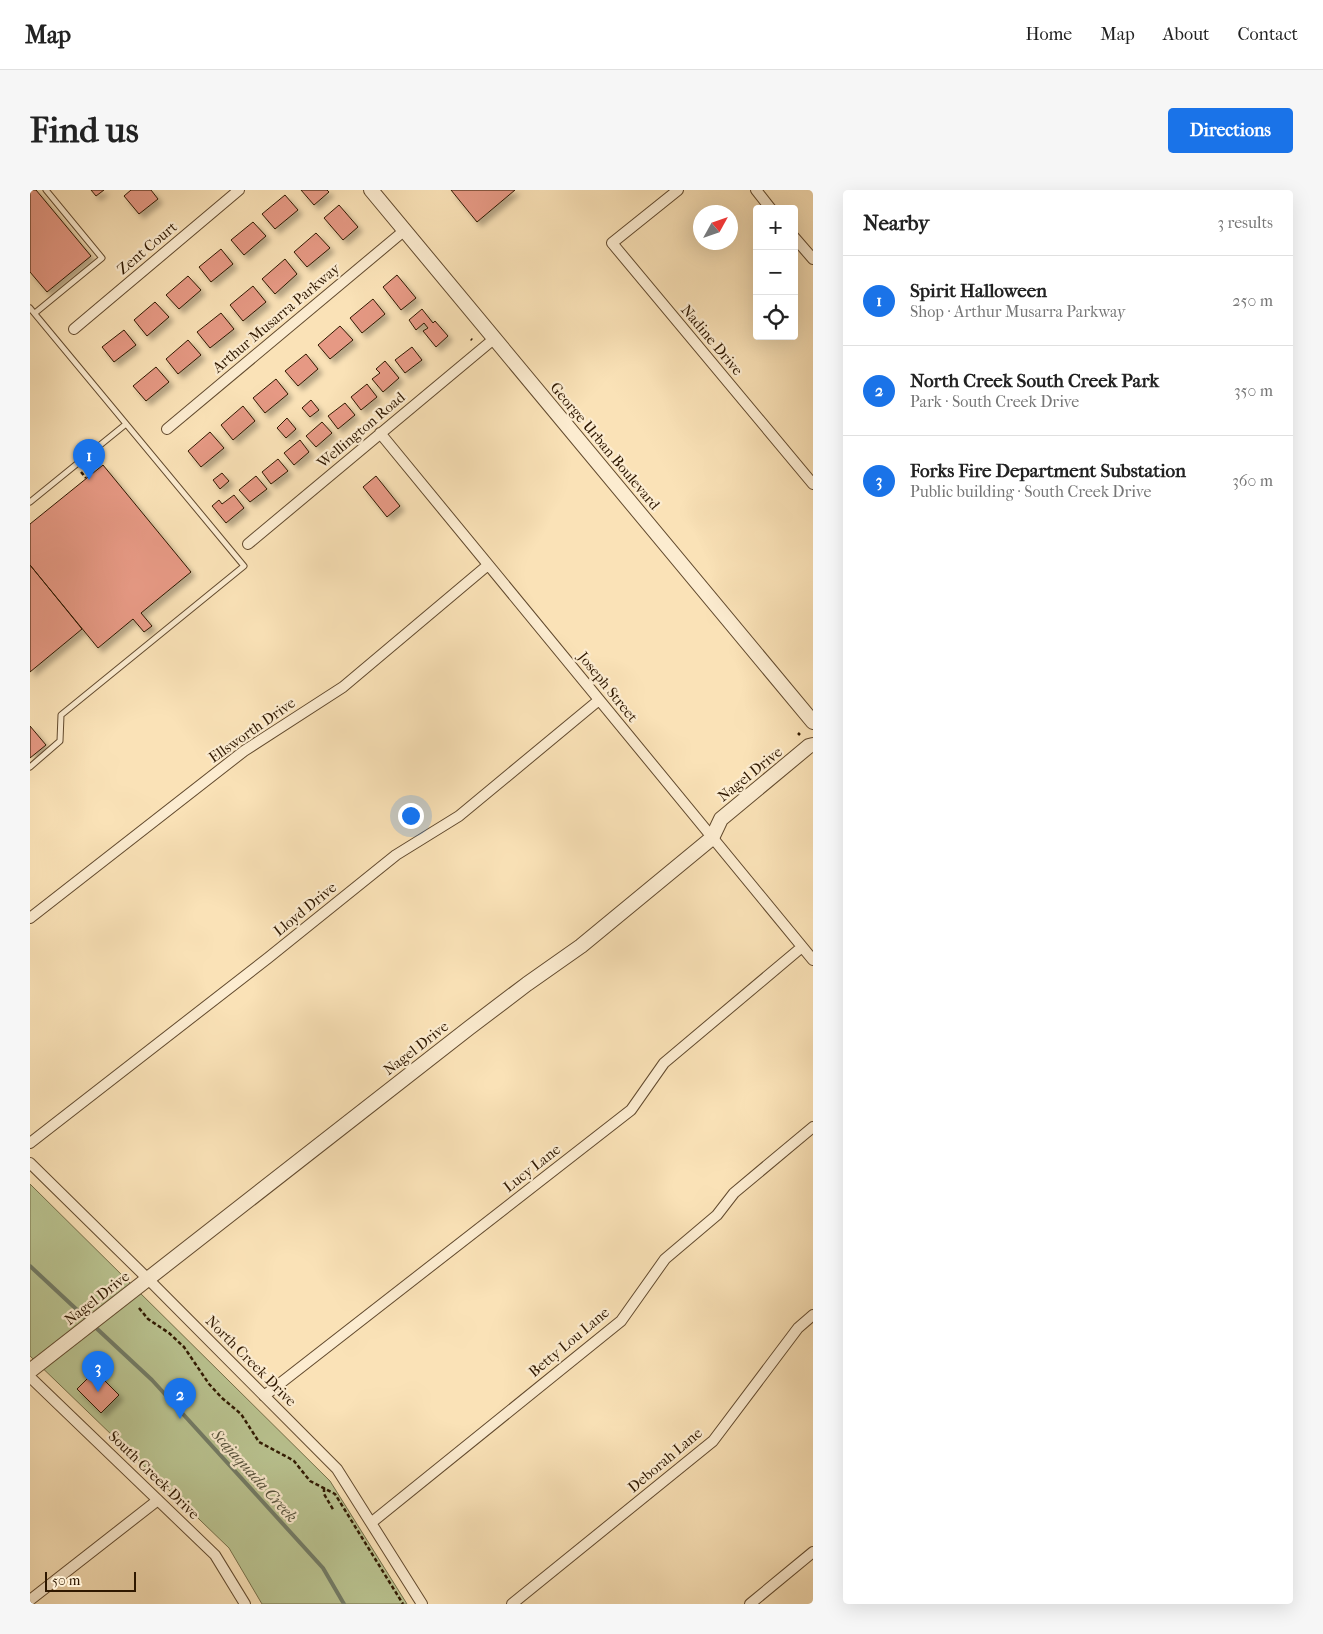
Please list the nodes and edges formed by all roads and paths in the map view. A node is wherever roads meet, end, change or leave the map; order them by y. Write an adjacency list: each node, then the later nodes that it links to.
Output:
1 (46, 190): 11 (lane)
2 (239, 190): 12 (street, Zent Court)
3 (371, 190): 7 (street, George Urban Boulevard)
4 (678, 190): 21 (street, Nadine Drive)
5 (756, 190): 6 (street)
6 (768, 205)
7 (405, 230): 13 (street, George Urban Boulevard); 15 (street, Arthur Musarra Parkway)
8 (798, 242): 9 (street)
9 (813, 259)
10 (30, 308): 11 (lane)
11 (35, 314): 14 (lane)
12 (74, 329)
13 (495, 338): 16 (street, Wellington Road); 26 (street, George Urban Boulevard)
14 (126, 424): 22 (lane); 28 (lane)
15 (167, 429)
16 (380, 433): 23 (street, Wellington Road); 24 (street, Joseph Street)
17 (99, 461): 18 (path)
18 (93, 466)
19 (81, 472): 20 (path)
20 (86, 478)
21 (813, 484)
22 (30, 502)
23 (248, 544)
24 (488, 565): 25 (street, Joseph Street); 30 (street, Ellsworth Drive)
25 (599, 700): 29 (street, Joseph Street); 34 (street, Lloyd Drive)
26 (813, 722)
27 (813, 745): 29 (street, Nagel Drive)
28 (30, 767)
29 (712, 838): 31 (street, Joseph Street); 36 (street, Nagel Drive)
30 (30, 918)
31 (802, 947): 32 (street, Joseph Street); 41 (street, Lucy Lane)
32 (813, 960)
33 (813, 1127): 45 (street, Betty Lou Lane)
34 (30, 1143)
35 (30, 1163): 36 (street, North Creek Drive)
36 (148, 1278): 39 (street, Nagel Drive); 41 (street, North Creek Drive)
37 (139, 1308): 42 (path)
38 (813, 1315): 51 (street, Deborah Lane)
39 (30, 1371)
40 (30, 1377): 43 (street, South Creek Drive)
41 (264, 1396): 45 (street, North Creek Drive)
42 (324, 1488): 44 (path); 49 (path)
43 (158, 1500): 47 (street); 48 (street, South Creek Drive)
44 (334, 1511)
45 (371, 1523): 50 (street, North Creek Drive)
46 (813, 1552): 52 (street)
47 (30, 1600)
48 (245, 1604)
49 (403, 1604)
50 (422, 1604)
51 (512, 1604)
52 (750, 1604)

